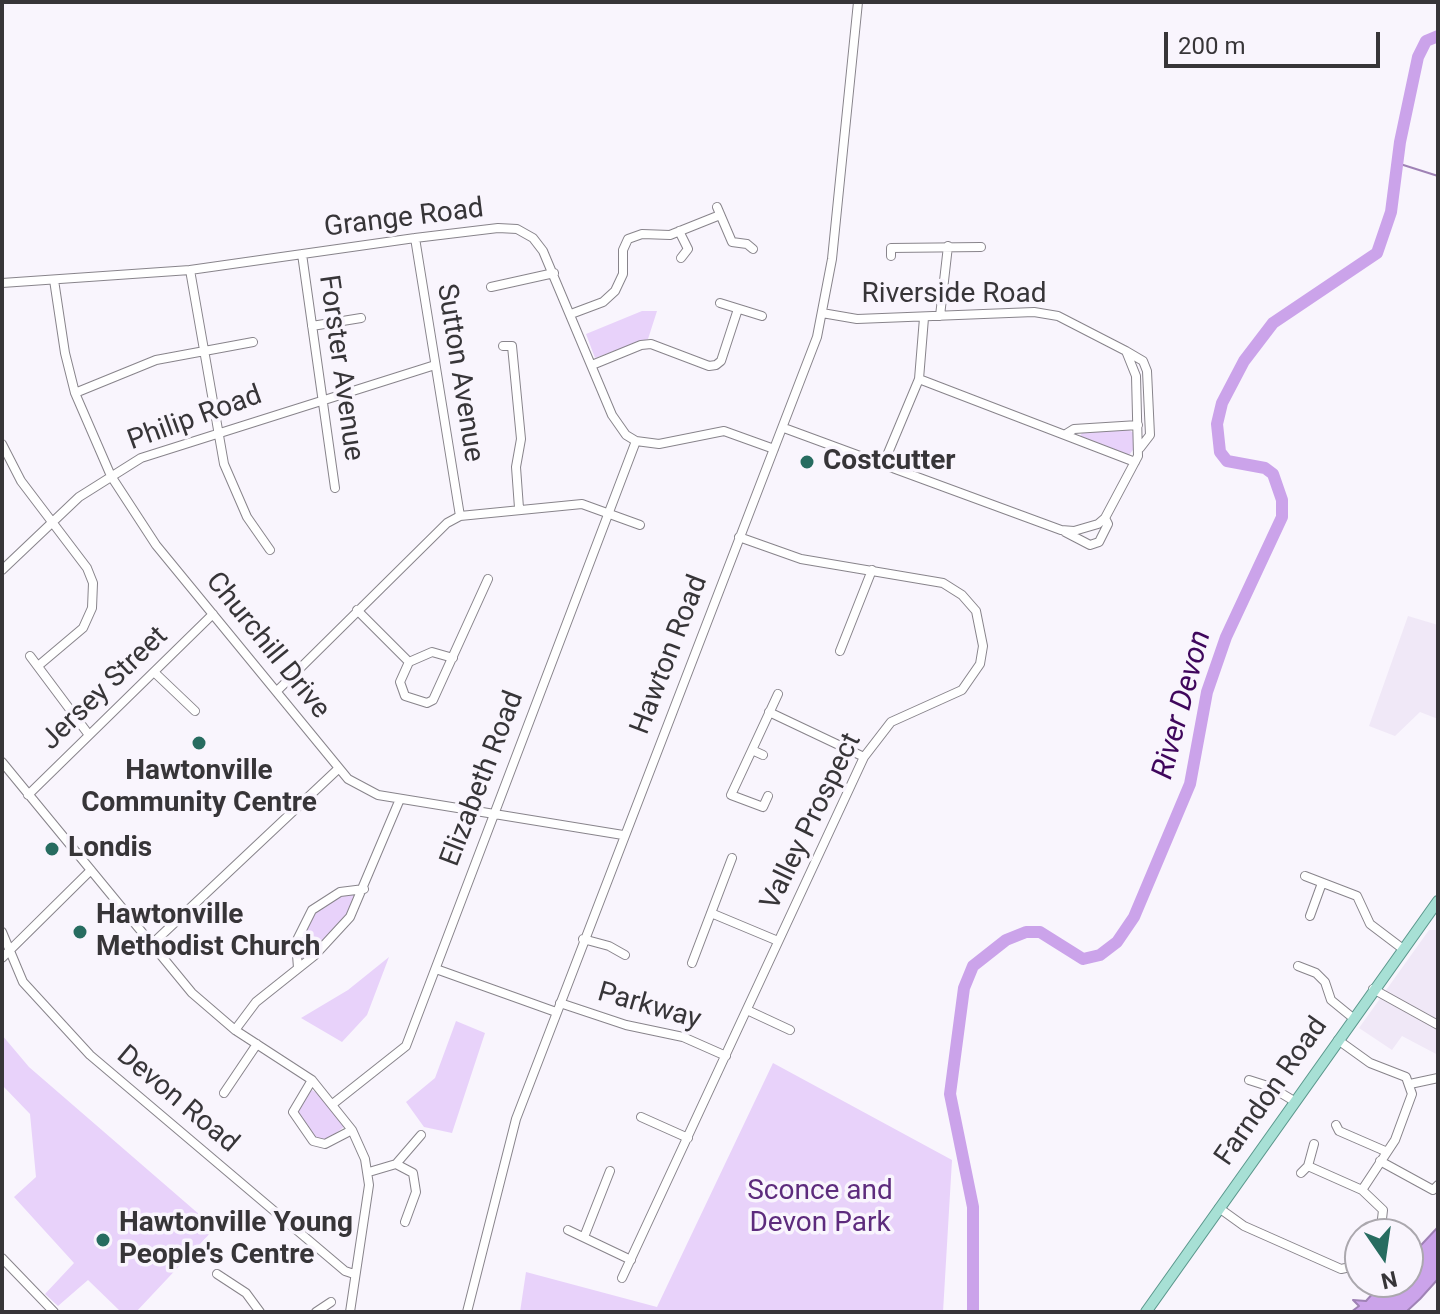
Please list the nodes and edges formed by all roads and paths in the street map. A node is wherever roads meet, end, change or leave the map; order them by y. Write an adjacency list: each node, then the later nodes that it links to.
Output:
1 (858, 2): 19 (street, Hawton Road)
2 (679, 231): 4 (street); 9 (street); 20 (street)
3 (415, 238): 6 (street, Grange Road); 11 (street, Grange Road); 32 (street, Sutton Avenue)
4 (750, 243)
5 (948, 246): 7 (street); 8 (street); 13 (street)
6 (302, 254): 10 (street, Grange Road); 25 (street, Forster Avenue)
7 (973, 255)
8 (891, 256)
9 (681, 258)
10 (190, 270): 14 (street, Grange Road); 30 (street)
11 (554, 273): 16 (street); 20 (street, Grange Road)
12 (931, 276): 13 (street)
13 (943, 277): 22 (street)
14 (54, 280): 15 (street, Grange Road); 35 (street, Churchill Drive)
15 (2, 283)
16 (491, 287)
17 (720, 303): 18 (street)
18 (738, 309): 21 (street); 28 (street)
19 (822, 313): 23 (street, Riverside Road); 38 (street, Hawton Road)
20 (571, 314): 33 (street, Grange Road)
21 (762, 316)
22 (940, 316): 23 (street, Riverside Road); 31 (street, Riverside Road)
23 (924, 318): 34 (street)
24 (358, 320): 25 (street)
25 (312, 326): 36 (street, Forster Avenue)
26 (655, 333): 28 (street)
27 (253, 342): 30 (street)
28 (651, 344): 33 (street)
29 (512, 346): 49 (street)
30 (204, 350): 35 (street); 39 (street)
31 (1126, 351): 37 (street, Riverside Road); 43 (street, Riverside Road)
32 (435, 365): 36 (street, Philip Road); 51 (street, Sutton Avenue)
33 (592, 365): 41 (street, Grange Road)
34 (919, 379): 40 (street); 46 (street)
35 (75, 393): 47 (street, Churchill Drive)
36 (323, 398): 39 (street, Philip Road); 48 (street, Forster Avenue)
37 (1138, 425): 40 (street); 43 (street, Riverside Road)
38 (784, 428): 44 (street, Hawton Road); 46 (street, Riverside Road)
39 (217, 432): 47 (street, Philip Road); 57 (street)
40 (1066, 434): 45 (street)
41 (636, 441): 44 (street); 50 (street, Elizabeth Road)
42 (2, 444): 53 (street)
43 (1140, 448): 45 (street, Riverside Road)
44 (774, 449): 56 (street, Hawton Road)
45 (1135, 462): 52 (street, Riverside Road)
46 (883, 465): 55 (street, Riverside Road)
47 (111, 476): 53 (street, Philip Road); 62 (street, Churchill Drive)
48 (335, 488)
49 (519, 508): 50 (street); 51 (street)
50 (608, 512): 54 (street); 82 (street, Elizabeth Road)
51 (460, 516): 61 (street)
52 (1105, 518): 55 (street); 55 (street, Riverside Road)
53 (52, 520): 58 (street, Philip Road); 67 (street)
54 (640, 525)
55 (1061, 530)
56 (739, 537): 59 (street, Valley Prospect); 83 (street, Hawton Road)
57 (270, 550)
58 (2, 570)
59 (872, 570): 63 (street); 76 (street, Valley Prospect)
60 (488, 579): 65 (street)
61 (357, 610): 66 (street); 69 (street)
62 (213, 614): 68 (street, Jersey Street); 69 (street, Churchill Drive)
63 (840, 651)
64 (30, 656): 67 (street)
65 (453, 658): 66 (street); 66 (street)
66 (409, 662)
67 (38, 666): 73 (street)
68 (154, 672): 71 (street); 73 (street, Jersey Street)
69 (278, 690): 78 (street, Churchill Drive)
70 (778, 694): 72 (street)
71 (195, 711)
72 (769, 712): 74 (street); 76 (street)
73 (89, 735): 79 (street, Jersey Street)
74 (752, 750): 75 (street); 80 (street)
75 (763, 755)
76 (864, 757): 96 (street, Valley Prospect)
77 (2, 762): 79 (street)
78 (338, 769): 81 (street, Churchill Drive); 97 (street)
79 (28, 795): 85 (street)
80 (768, 796)
81 (400, 799): 82 (street, Churchill Drive); 88 (street)
82 (493, 815): 83 (street, Churchill Drive); 104 (street, Elizabeth Road)
83 (623, 835): 95 (street, Hawton Road)
84 (732, 858): 90 (street)
85 (91, 870): 97 (street); 99 (street)
86 (1305, 876): 87 (street)
87 (1322, 883): 91 (street); 98 (street)
88 (364, 889): 103 (street); 103 (street)
89 (1438, 901): 92 (main road, Farndon Road)
90 (711, 913): 96 (street); 101 (street)
91 (1310, 916)
92 (1427, 916): 93 (street); 98 (main road, Farndon Road)
93 (1438, 923)
94 (2, 932): 99 (street, Devon Road)
95 (583, 939): 100 (street); 106 (street, Hawton Road)
96 (778, 941): 107 (street, Valley Prospect)
97 (152, 944): 111 (street)
98 (1403, 949): 105 (main road, Farndon Road)
99 (5, 955): 147 (street, Devon Road)
100 (625, 955)
101 (692, 963)
102 (1298, 966): 109 (street)
103 (298, 968): 111 (street)
104 (436, 969): 108 (street); 122 (street, Elizabeth Road)
105 (1373, 989): 109 (main road, Farndon Road); 110 (street)
106 (560, 1003): 108 (street, Hawton Road); 115 (street, Parkway)
107 (747, 1010): 112 (street); 115 (street, Valley Prospect)
108 (556, 1012): 156 (street, Hawton Road)
109 (1353, 1018): 113 (main road, Farndon Road)
110 (1438, 1025)
111 (235, 1030): 114 (street)
112 (790, 1030)
113 (1338, 1040): 119 (street); 121 (main road, Farndon Road)
114 (257, 1044): 117 (street); 120 (street)
115 (726, 1056): 127 (street, Valley Prospect)
116 (1438, 1078): 119 (street)
117 (312, 1080): 122 (street); 124 (street)
118 (1249, 1080): 121 (street)
119 (1410, 1084): 129 (street)
120 (224, 1093)
121 (1294, 1101): 139 (main road, Farndon Road)
122 (334, 1103): 124 (street)
123 (641, 1117): 127 (street)
124 (352, 1130): 134 (street)
125 (1338, 1131): 129 (street)
126 (421, 1135): 131 (street)
127 (688, 1138): 144 (street, Valley Prospect)
128 (1314, 1144): 132 (street)
129 (1385, 1151): 130 (street)
130 (1380, 1161): 136 (street); 137 (street)
131 (396, 1164): 134 (street); 140 (street)
132 (1308, 1166): 135 (street); 137 (street)
133 (610, 1171): 142 (street)
134 (369, 1172): 147 (street)
135 (1301, 1173)
136 (1438, 1185)
137 (1362, 1190): 138 (street)
138 (1392, 1203)
139 (1219, 1208): 145 (street); 157 (main road, Farndon Road)
140 (405, 1222)
141 (568, 1230): 142 (street)
142 (584, 1237): 144 (street)
143 (2, 1258): 150 (street)
144 (631, 1260): 148 (street, Valley Prospect)
145 (1344, 1268)
146 (217, 1274): 153 (street)
147 (354, 1274): 155 (street)
148 (622, 1278)
149 (331, 1302): 154 (street)
150 (47, 1304): 151 (street); 152 (street)
151 (39, 1312)
152 (54, 1312)
153 (260, 1312)
154 (316, 1312)
155 (350, 1312)
156 (467, 1312)
157 (1146, 1312)

